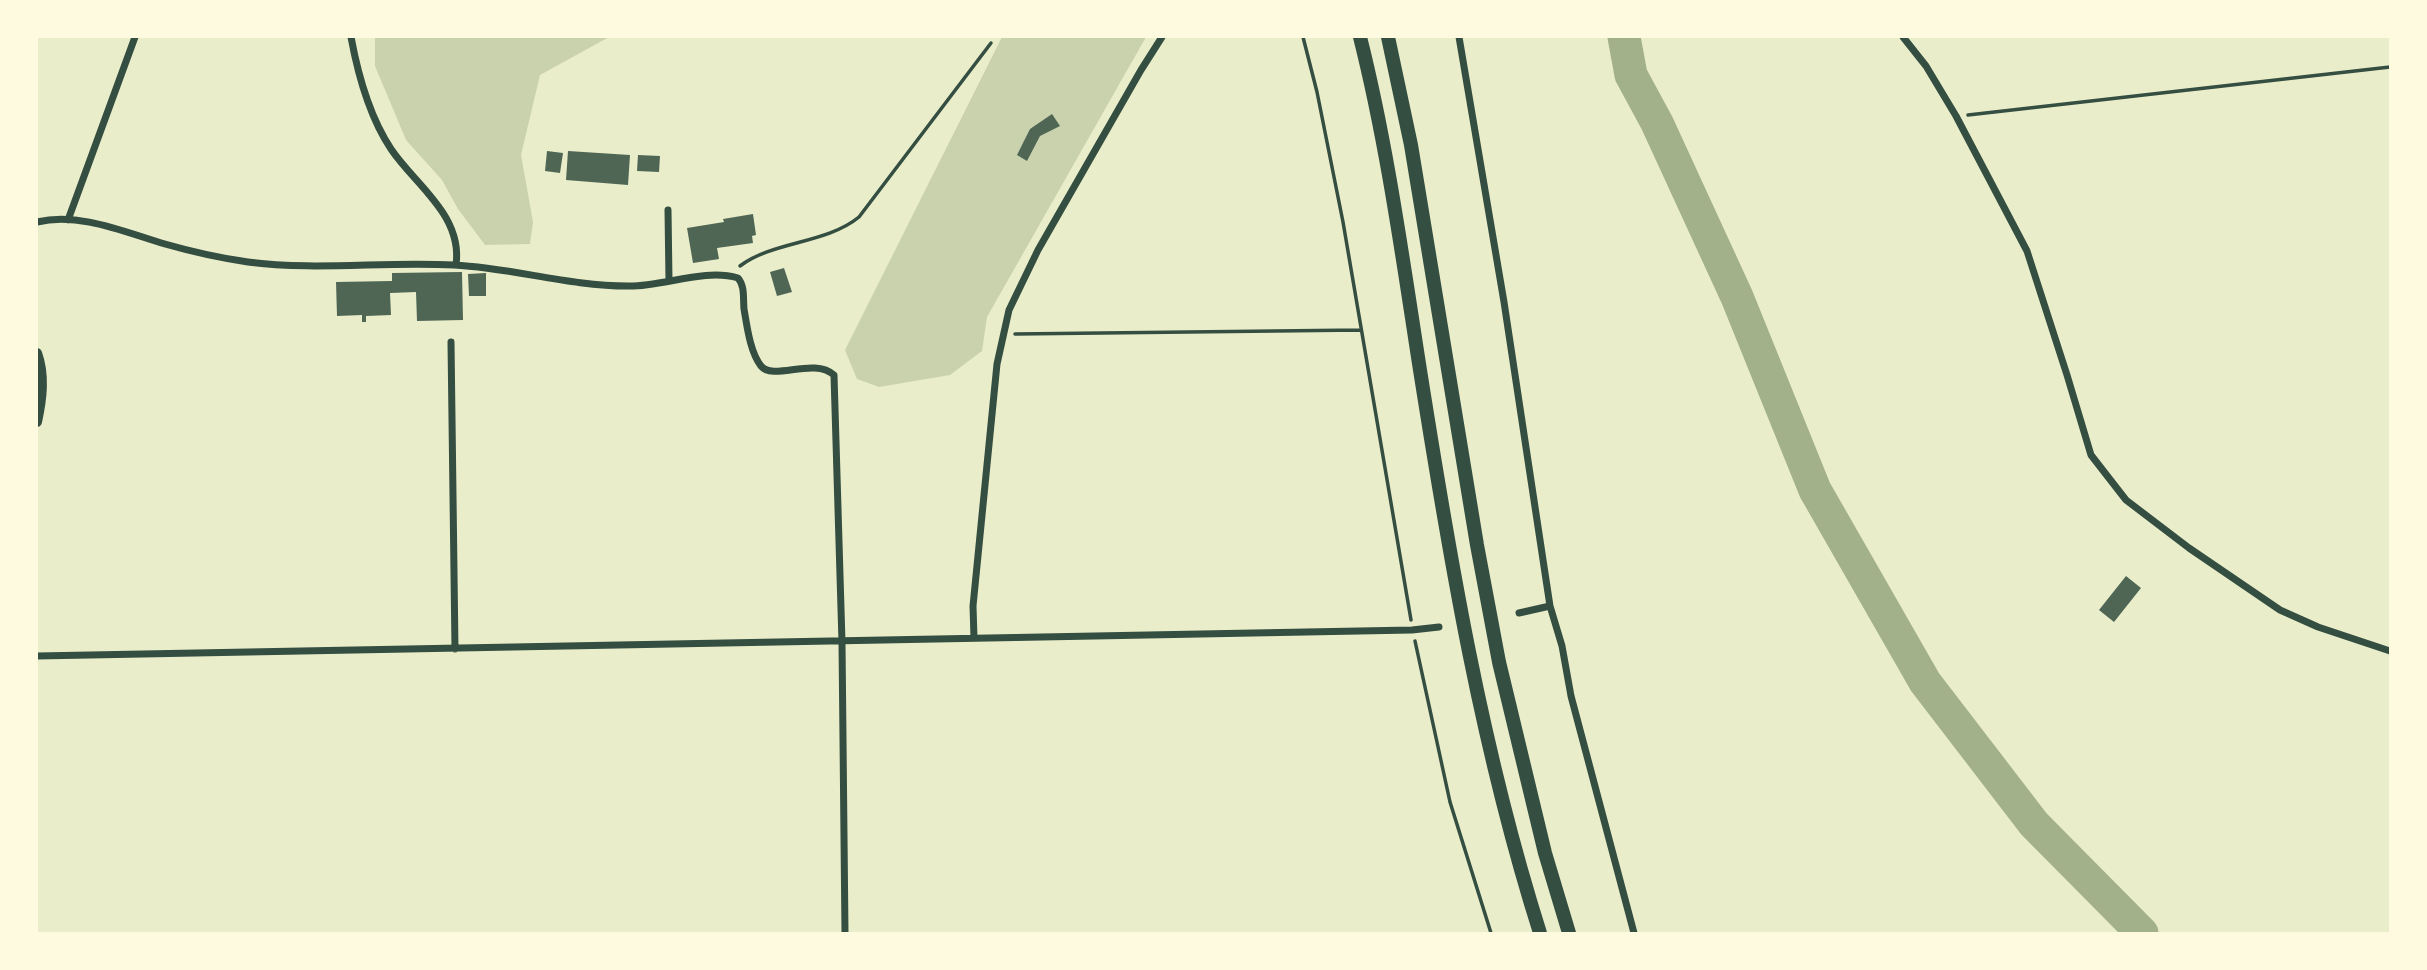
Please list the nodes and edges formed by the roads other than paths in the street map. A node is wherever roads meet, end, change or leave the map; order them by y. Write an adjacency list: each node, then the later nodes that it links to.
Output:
1 (135, 37): 9 (street)
2 (351, 37): 11 (street)
3 (1163, 37): 19 (street)
4 (1360, 37): 25 (highway)
5 (1388, 37): 26 (highway)
6 (1459, 37): 16 (street)
7 (1903, 37): 22 (street)
8 (668, 210): 12 (street)
9 (68, 220): 10 (street); 11 (street)
10 (37, 222)
11 (456, 265): 12 (street)
12 (669, 281): 20 (street)
13 (451, 342): 21 (street)
14 (37, 353): 15 (main road)
15 (37, 422)
16 (1550, 606): 17 (street); 27 (street)
17 (1519, 612)
18 (1440, 627): 19 (street)
19 (974, 638): 20 (street)
20 (842, 642): 21 (street); 24 (street)
21 (455, 649): 23 (street)
22 (2390, 652)
23 (37, 656)
24 (845, 933)
25 (1540, 933)
26 (1569, 933)
27 (1634, 933)

